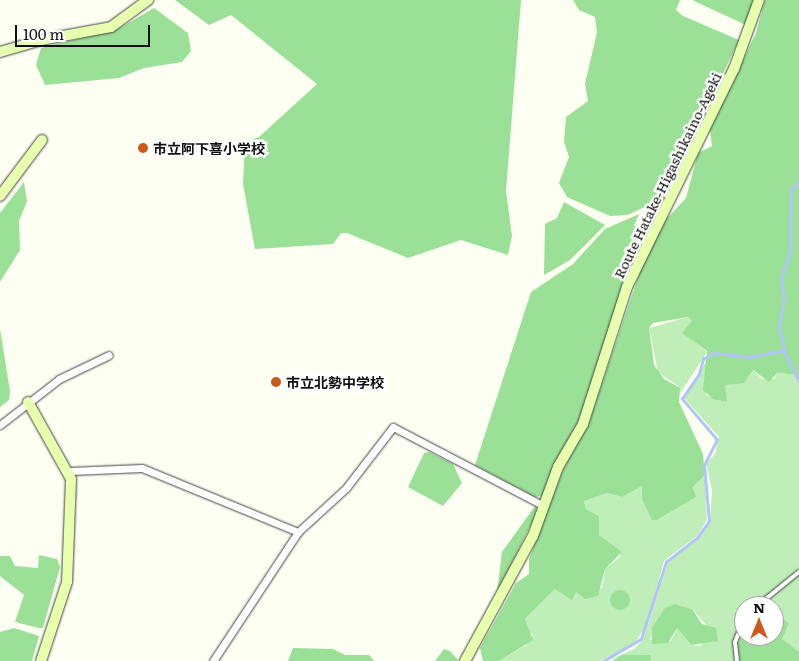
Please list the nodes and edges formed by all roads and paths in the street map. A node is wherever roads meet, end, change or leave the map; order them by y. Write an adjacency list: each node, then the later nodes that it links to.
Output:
1 (148, 0): 3 (main road)
2 (759, 0): 10 (main road, Route Hatake-Higashikaino-Ageki)
3 (0, 52)
4 (42, 140): 5 (main road)
5 (0, 196)
6 (109, 355): 7 (street)
7 (28, 402): 8 (street); 9 (main road)
8 (0, 425)
9 (70, 471): 11 (street); 15 (main road)
10 (544, 506): 11 (street); 17 (main road, Route Hatake-Higashikaino-Ageki)
11 (298, 532): 16 (street)
12 (799, 572): 13 (lane)
13 (769, 596)
14 (735, 646): 18 (lane)
15 (41, 661)
16 (213, 661)
17 (465, 661)
18 (737, 661)

